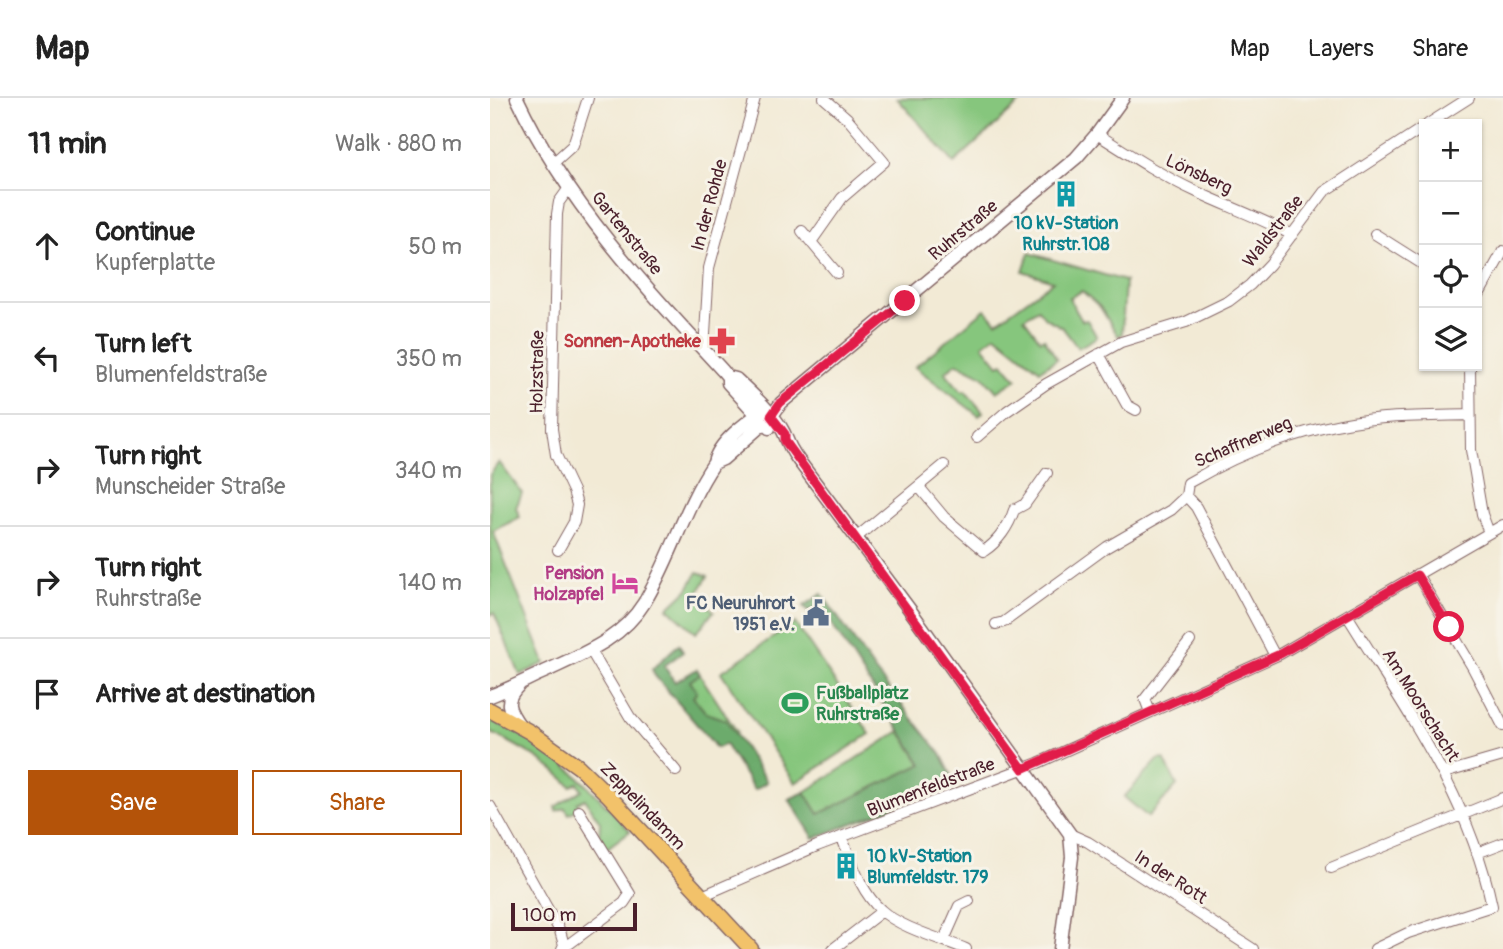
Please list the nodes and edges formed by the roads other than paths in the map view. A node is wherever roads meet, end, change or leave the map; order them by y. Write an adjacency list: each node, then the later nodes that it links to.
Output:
1 (517, 98): 10 (street, Gartenstraße)
2 (588, 98): 10 (street)
3 (755, 98): 20 (street, In der Rohde)
4 (824, 98): 15 (street)
5 (1123, 98): 9 (street, Ruhrstraße)
6 (1469, 98): 7 (street, Waldstraße)
7 (1436, 119)
8 (1419, 130): 14 (street, Waldstraße)
9 (1097, 134): 14 (street, Lönsberg); 26 (street, Ruhrstraße)
10 (552, 164): 11 (street, Gartenstraße)
11 (569, 188): 21 (street, Gartenstraße); 36 (street, Holzstraße)
12 (802, 231): 15 (street)
13 (1375, 234): 17 (street)
14 (1292, 235): 23 (street, Waldstraße)
15 (811, 242): 18 (street)
16 (1503, 251): 19 (street)
17 (1419, 261)
18 (837, 273)
19 (1482, 289)
20 (704, 322): 21 (street); 22 (street, In der Rohde)
21 (686, 332): 22 (street, Gartenstraße)
22 (704, 350): 26 (street, Gartenstraße)
23 (1099, 354): 25 (street); 28 (street, Waldstraße)
24 (1470, 371): 27 (street)
25 (1136, 410)
26 (764, 415): 35 (street, Gartenstraße); 41 (street, Ruhrstraße)
27 (1470, 415): 32 (street, Schaffnerweg); 34 (street)
28 (977, 437)
29 (944, 465): 31 (street)
30 (1047, 473): 31 (street)
31 (919, 487): 35 (street)
32 (1186, 496): 39 (street, Schaffnerweg); 42 (street)
33 (1503, 525): 34 (street, Blumenfeldstraße)
34 (1489, 533): 37 (street, Blumenfeldstraße)
35 (856, 537): 50 (street, Gartenstraße)
36 (558, 550)
37 (1417, 575): 38 (street, Blumenfeldstraße); 48 (street)
38 (1347, 615): 42 (street, Blumenfeldstraße); 52 (street, Am Moorschacht)
39 (996, 624)
40 (1190, 641): 46 (street)
41 (591, 651): 43 (street, Ruhrstraße); 51 (street)
42 (1275, 656): 46 (street, Blumenfeldstraße)
43 (519, 684): 44 (street, Ruhrstraße); 47 (street)
44 (490, 696)
45 (490, 710): 47 (main road, Zeppelindamm)
46 (1150, 712): 50 (street, Blumenfeldstraße)
47 (520, 726): 62 (main road, Zeppelindamm)
48 (1503, 726)
49 (1503, 756): 52 (street)
50 (1023, 769): 57 (street, Gartenstraße); 58 (street, Blumenfeldstraße)
51 (676, 771)
52 (1444, 773): 56 (street, Am Moorschacht)
53 (1503, 798): 56 (street)
54 (490, 806): 66 (street)
55 (579, 811): 66 (street)
56 (1462, 814): 60 (street, Am Moorschacht); 61 (street)
57 (1070, 834): 70 (street); 71 (street, In der Rott)
58 (842, 838): 62 (street, Blumenfeldstraße); 64 (street)
59 (1503, 843): 60 (street)
60 (1477, 853): 72 (street, Am Moorschacht)
61 (1331, 868)
62 (702, 896): 67 (main road, Zeppelindamm)
63 (969, 901): 65 (street)
64 (881, 911): 65 (street); 68 (street)
65 (944, 940): 69 (street)
66 (563, 947)
67 (751, 949)
68 (833, 949)
69 (966, 949)
70 (1060, 949)
71 (1253, 949)
72 (1375, 949)

